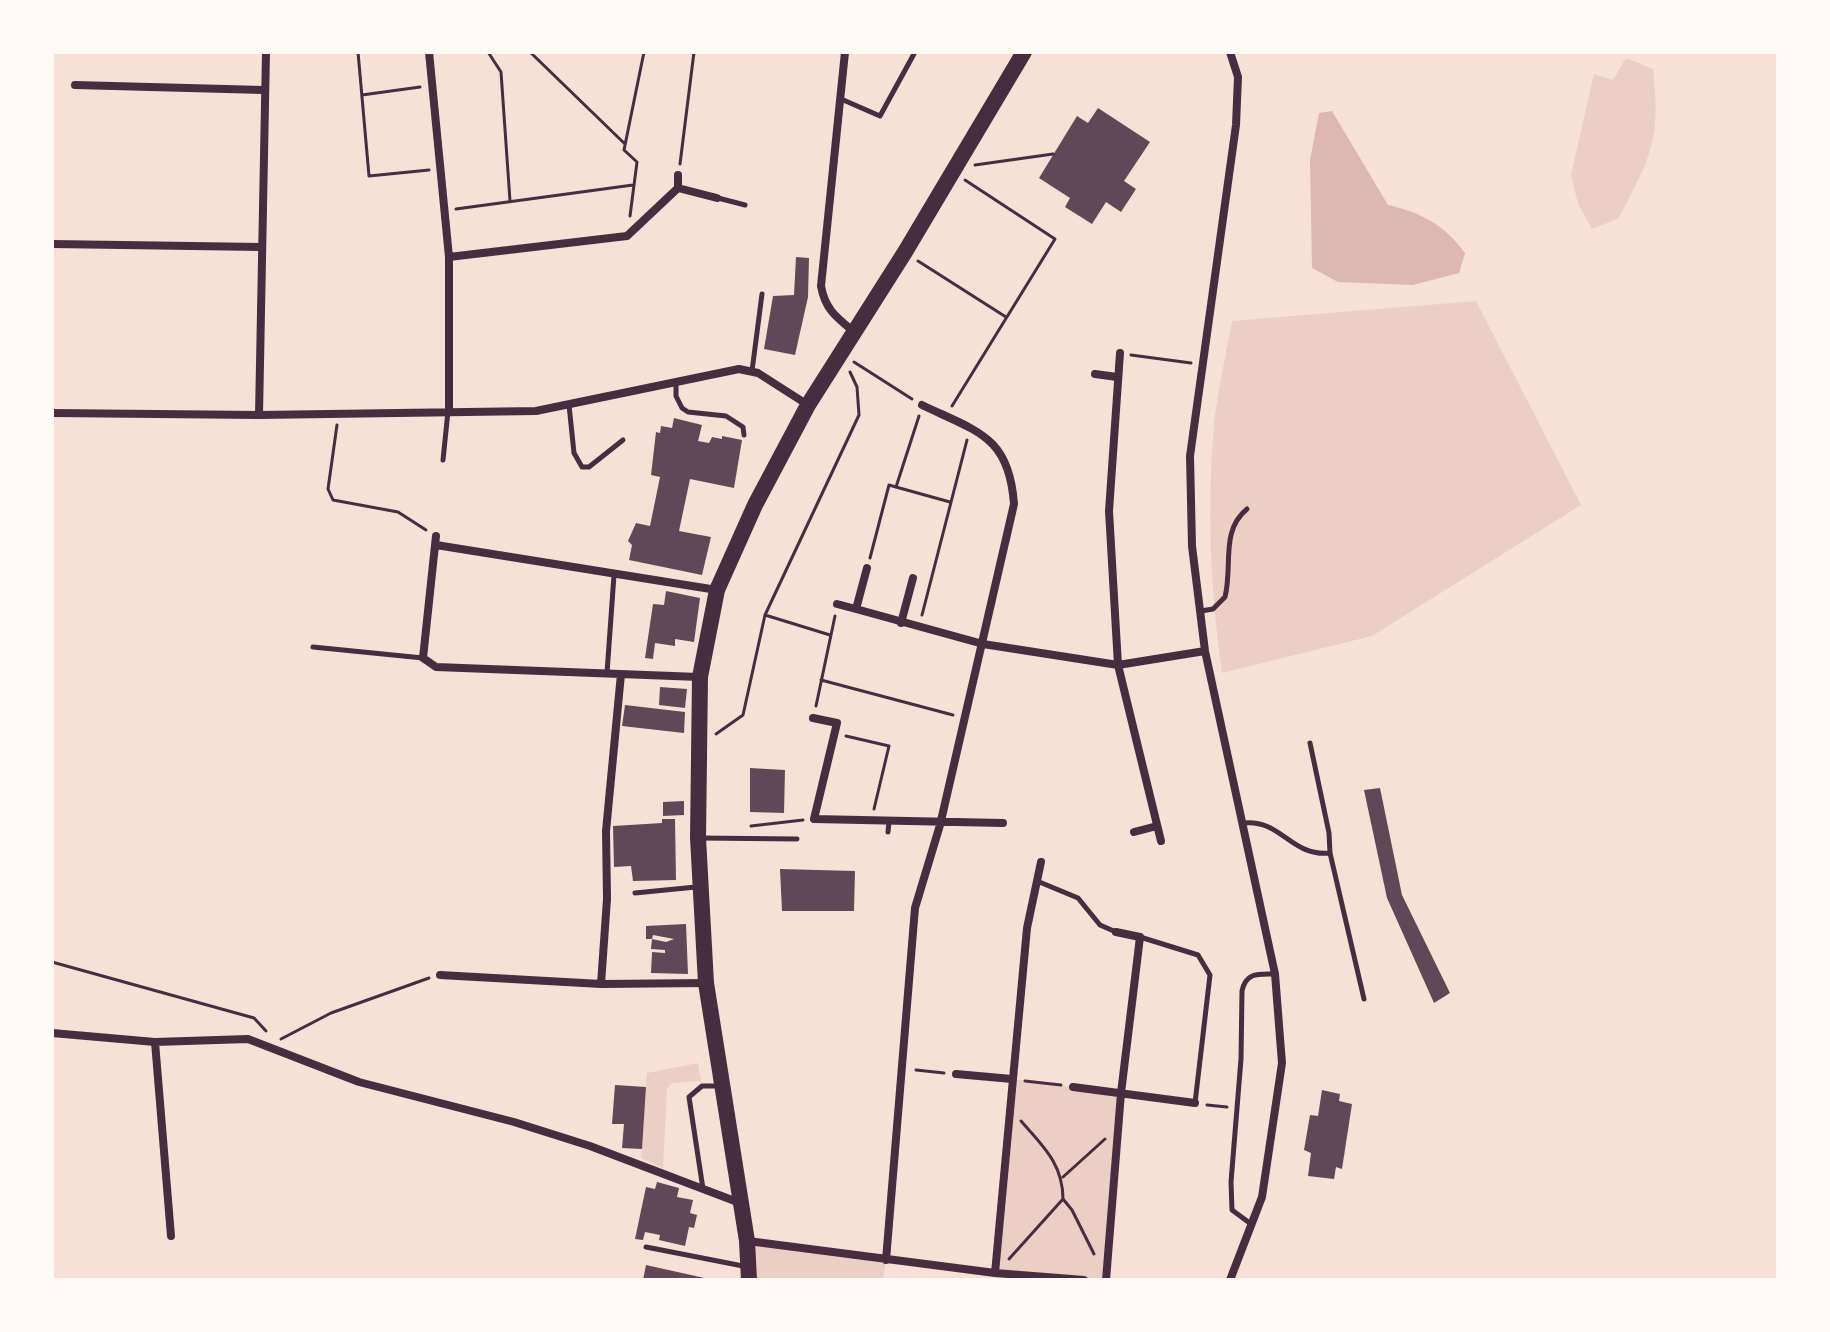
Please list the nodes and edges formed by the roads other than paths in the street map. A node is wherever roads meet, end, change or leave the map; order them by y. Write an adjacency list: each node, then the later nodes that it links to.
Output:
1 (266, 52): 8 (street)
2 (429, 52): 16 (street)
3 (845, 52): 9 (street)
4 (1024, 52): 18 (main road)
5 (1230, 52): 40 (street)
6 (912, 53): 9 (lane)
7 (75, 85): 8 (street)
8 (263, 90): 15 (street)
9 (840, 98): 18 (street)
10 (678, 175): 11 (street)
11 (678, 188): 12 (street); 16 (street)
12 (717, 198): 13 (lane)
13 (745, 205)
14 (52, 244): 15 (street)
15 (261, 247): 29 (street)
16 (449, 257): 27 (street)
17 (762, 294): 20 (lane)
18 (853, 331): 25 (main road)
19 (1120, 353): 22 (street)
20 (752, 371): 23 (street); 25 (street)
21 (1095, 374): 22 (street)
22 (1117, 377): 46 (street)
23 (676, 381): 24 (street); 30 (lane)
24 (569, 404): 27 (street); 31 (lane)
25 (808, 405): 37 (main road)
26 (922, 405): 42 (street)
27 (449, 410): 29 (street); 32 (lane)
28 (52, 413): 29 (street)
29 (259, 415)
30 (744, 435)
31 (623, 440)
32 (443, 460)
33 (1247, 509): 40 (lane)
34 (867, 568): 39 (street)
35 (614, 575): 37 (street); 45 (street); 47 (lane)
36 (913, 578): 41 (street)
37 (717, 590): 49 (main road)
38 (837, 604): 39 (street)
39 (856, 609): 41 (street)
40 (1200, 611): 44 (street)
41 (901, 623): 42 (street)
42 (983, 644): 46 (street); 54 (street)
43 (313, 647): 45 (lane)
44 (1205, 651): 46 (street); 53 (street)
45 (423, 658): 47 (street)
46 (1118, 665): 55 (street)
47 (607, 673): 48 (street)
48 (621, 674): 49 (street); 70 (street)
49 (700, 677): 57 (main road)
50 (813, 718): 54 (street)
51 (1310, 743): 60 (lane)
52 (1003, 823): 54 (street)
53 (1244, 823): 60 (lane); 67 (street)
54 (940, 825): 86 (street)
55 (1157, 826): 56 (street); 59 (street)
56 (1134, 832)
57 (698, 838): 58 (lane); 63 (main road)
58 (797, 839)
59 (1161, 841)
60 (1330, 853): 71 (lane)
61 (1041, 862): 62 (street)
62 (1037, 881): 65 (lane); 75 (street)
63 (701, 887): 64 (lane); 69 (main road)
64 (635, 893)
65 (1116, 932): 66 (street)
66 (1140, 937): 78 (street); 79 (lane)
67 (1275, 974): 82 (street); 82 (lane)
68 (440, 975): 70 (street)
69 (706, 983): 70 (street); 76 (main road)
70 (601, 984)
71 (1364, 999)
72 (52, 1033): 73 (street)
73 (155, 1042): 80 (street); 83 (street)
74 (956, 1074): 75 (street)
75 (1012, 1079): 87 (street)
76 (723, 1086): 80 (lane); 81 (main road)
77 (1073, 1087): 78 (street)
78 (1121, 1093): 79 (street); 91 (street)
79 (1195, 1103)
80 (703, 1190): 81 (street)
81 (741, 1203): 84 (main road)
82 (1251, 1224): 92 (street)
83 (171, 1236)
84 (747, 1241): 86 (street); 88 (main road)
85 (646, 1247): 88 (lane)
86 (886, 1260): 89 (street)
87 (995, 1273): 89 (street); 90 (street)
88 (748, 1274)
89 (974, 1275)
90 (1084, 1280)
91 (1106, 1280)
92 (1230, 1280)

